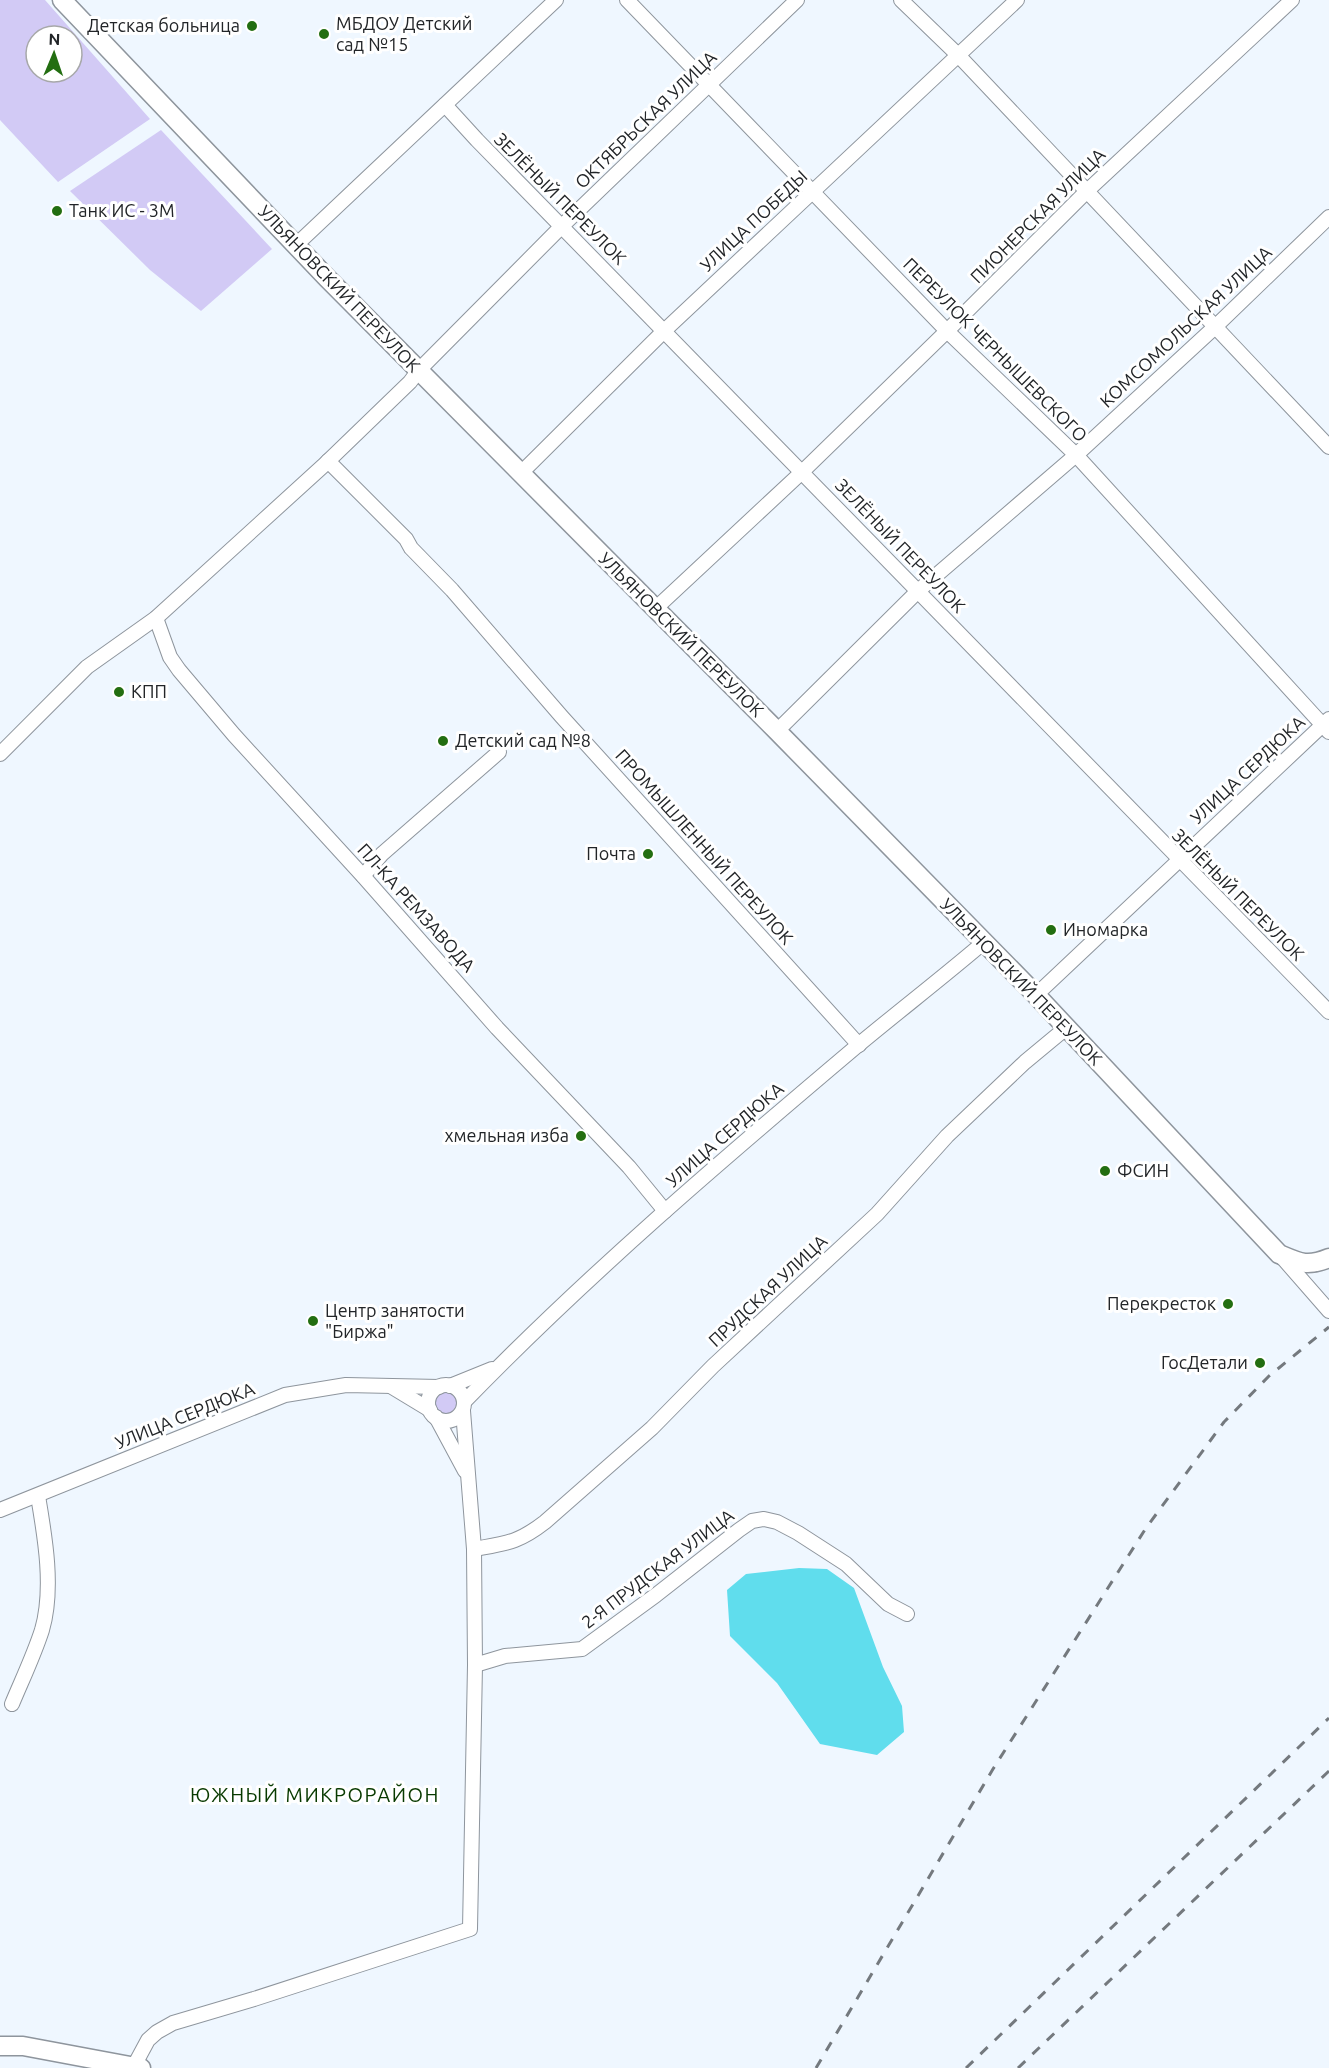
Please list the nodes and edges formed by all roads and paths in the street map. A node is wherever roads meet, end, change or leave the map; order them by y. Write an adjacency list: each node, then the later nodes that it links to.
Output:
1 (62, 0): 15 (main road, УЛЬЯНОВСКИЙ ПЕРЕУЛОК)
2 (556, 0): 10 (street)
3 (627, 0): 9 (street, ПЕРЕУЛОК ЧЕРНЫШЕВСКОГО)
4 (798, 0): 9 (street, ОКТЯБРЬСКАЯ УЛИЦА)
5 (901, 0): 8 (street)
6 (1017, 0): 8 (street, УЛИЦА ПОБЕДЫ)
7 (1292, 0): 12 (street, ПИОНЕРСКАЯ УЛИЦА)
8 (958, 55): 11 (street, УЛИЦА ПОБЕДЫ); 12 (street)
9 (708, 85): 11 (street, ПЕРЕУЛОК ЧЕРНЫШЕВСКОГО); 14 (street, ОКТЯБРЬСКАЯ УЛИЦА)
10 (445, 105): 14 (street, ЗЕЛЁНЫЙ ПЕРЕУЛОК); 15 (street)
11 (811, 191): 17 (street, УЛИЦА ПОБЕДЫ); 18 (street, ПЕРЕУЛОК ЧЕРНЫШЕВСКОГО)
12 (1087, 191): 16 (street); 18 (street, ПИОНЕРСКАЯ УЛИЦА)
13 (1329, 217): 16 (street, КОМСОМОЛЬСКАЯ УЛИЦА)
14 (562, 226): 17 (street, ЗЕЛЁНЫЙ ПЕРЕУЛОК); 19 (street, ОКТЯБРЬСКАЯ УЛИЦА)
15 (295, 246): 19 (main road, УЛЬЯНОВСКИЙ ПЕРЕУЛОК)
16 (1216, 326): 20 (street); 21 (street, КОМСОМОЛЬСКАЯ УЛИЦА)
17 (664, 331): 23 (street, ЗЕЛЁНЫЙ ПЕРЕУЛОК); 24 (street, УЛИЦА ПОБЕДЫ)
18 (947, 331): 21 (street, ПЕРЕУЛОК ЧЕРНЫШЕВСКОГО); 23 (street, ПИОНЕРСКАЯ УЛИЦА)
19 (419, 370): 22 (street, ОКТЯБРЬСКАЯ УЛИЦА); 24 (main road, УЛЬЯНОВСКИЙ ПЕРЕУЛОК)
20 (1329, 447)
21 (1076, 455): 25 (street, КОМСОМОЛЬСКАЯ УЛИЦА); 28 (street, ПЕРЕУЛОК ЧЕРНЫШЕВСКОГО)
22 (328, 461): 27 (street, ОКТЯБРЬСКАЯ УЛИЦА); 38 (street, ПРОМЫШЛЕННЫЙ ПЕРЕУЛОК)
23 (802, 472): 25 (street, ЗЕЛЁНЫЙ ПЕРЕУЛОК); 26 (street, ПИОНЕРСКАЯ УЛИЦА)
24 (521, 473): 26 (main road, УЛЬЯНОВСКИЙ ПЕРЕУЛОК)
25 (918, 591): 29 (street, КОМСОМОЛЬСКАЯ УЛИЦА); 32 (street, ЗЕЛЁНЫЙ ПЕРЕУЛОК)
26 (655, 609): 29 (main road, УЛЬЯНОВСКИЙ ПЕРЕУЛОК)
27 (156, 618): 31 (street, ОКТЯБРЬСКАЯ УЛИЦА); 33 (street, ПЛ-КА РЕМЗАВОДА)
28 (1327, 726): 32 (street, УЛИЦА СЕРДЮКА)
29 (777, 731): 34 (main road, УЛЬЯНОВСКИЙ ПЕРЕУЛОК)
30 (499, 752): 33 (street)
31 (0, 754)
32 (1178, 860): 35 (street, УЛИЦА СЕРДЮКА); 36 (street, ЗЕЛЁНЫЙ ПЕРЕУЛОК)
33 (363, 876): 39 (street, ПЛ-КА РЕМЗАВОДА)
34 (983, 943): 35 (main road, УЛЬЯНОВСКИЙ ПЕРЕУЛОК); 38 (street, УЛИЦА СЕРДЮКА)
35 (1036, 995): 37 (main road, УЛЬЯНОВСКИЙ ПЕРЕУЛОК)
36 (1329, 1012)
37 (1066, 1028): 40 (main road, УЛЬЯНОВСКИЙ ПЕРЕУЛОК); 51 (street, ПРУДСКАЯ УЛИЦА)
38 (859, 1045): 39 (street, УЛИЦА СЕРДЮКА)
39 (665, 1211): 43 (street, УЛИЦА СЕРДЮКА)
40 (1279, 1254): 41 (main road, УЛЬЯНОВСКИЙ ПЕРЕУЛОК); 42 (street)
41 (1329, 1258)
42 (1329, 1311)
43 (499, 1366): 45 (street); 46 (street, УЛИЦА СЕРДЮКА)
44 (390, 1386): 45 (street, УЛИЦА СЕРДЮКА); 47 (street); 49 (street, УЛИЦА СЕРДЮКА)
45 (445, 1387): 46 (street); 47 (street)
46 (463, 1406): 47 (street); 48 (street)
47 (433, 1414): 48 (street)
48 (468, 1477): 51 (street)
49 (38, 1496): 50 (street, УЛИЦА СЕРДЮКА); 54 (street)
50 (0, 1510)
51 (474, 1549): 53 (street)
52 (908, 1614): 53 (street, 2-Я ПРУДСКАЯ УЛИЦА)
53 (475, 1665): 56 (street)
54 (12, 1704)
55 (0, 2046): 56 (main road)
56 (137, 2067)

